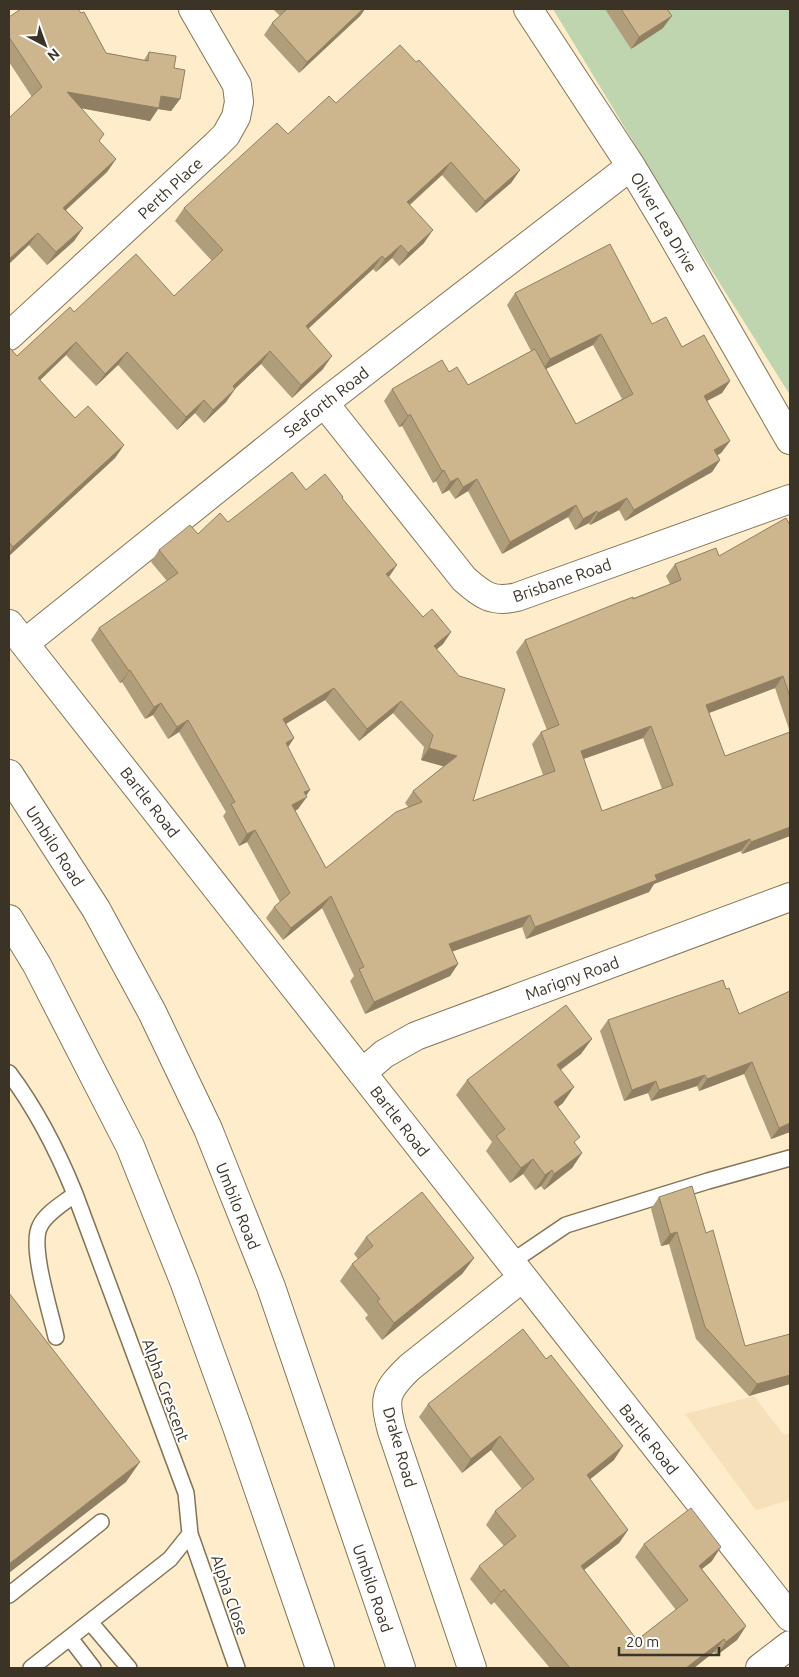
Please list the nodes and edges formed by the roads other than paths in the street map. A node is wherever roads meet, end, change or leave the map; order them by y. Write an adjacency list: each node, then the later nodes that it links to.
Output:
1 (193, 9): 4 (street, Perth Place)
2 (528, 9): 3 (street, Oliver Lea Drive)
3 (630, 166): 5 (street, Seaforth Road); 6 (street, Oliver Lea Drive)
4 (9, 336)
5 (324, 403): 7 (street, Brisbane Road); 8 (street, Seaforth Road)
6 (790, 440)
7 (790, 498)
8 (17, 633): 13 (street, Bartle Road)
9 (9, 774): 31 (street, Umbilo Road)
10 (790, 897): 13 (street, Marigny Road)
11 (9, 919): 30 (street)
12 (9, 1073): 15 (lane, Alpha Crescent)
13 (362, 1073): 16 (street, Bartle Road)
14 (790, 1158): 16 (lane)
15 (75, 1194): 17 (lane); 19 (lane, Alpha Crescent)
16 (516, 1270): 20 (street, Bartle Road); 32 (street, Drake Road)
17 (56, 1337)
18 (101, 1522): 21 (lane)
19 (190, 1534): 23 (lane); 29 (lane, Alpha Close)
20 (781, 1587): 22 (street, Bartle Road)
21 (9, 1595)
22 (790, 1617)
23 (90, 1622): 24 (lane); 28 (lane)
24 (70, 1638): 26 (lane); 27 (lane)
25 (790, 1645): 33 (street)
26 (31, 1668)
27 (93, 1668)
28 (129, 1668)
29 (237, 1668)
30 (320, 1668)
31 (401, 1668)
32 (472, 1668)
33 (760, 1668)

